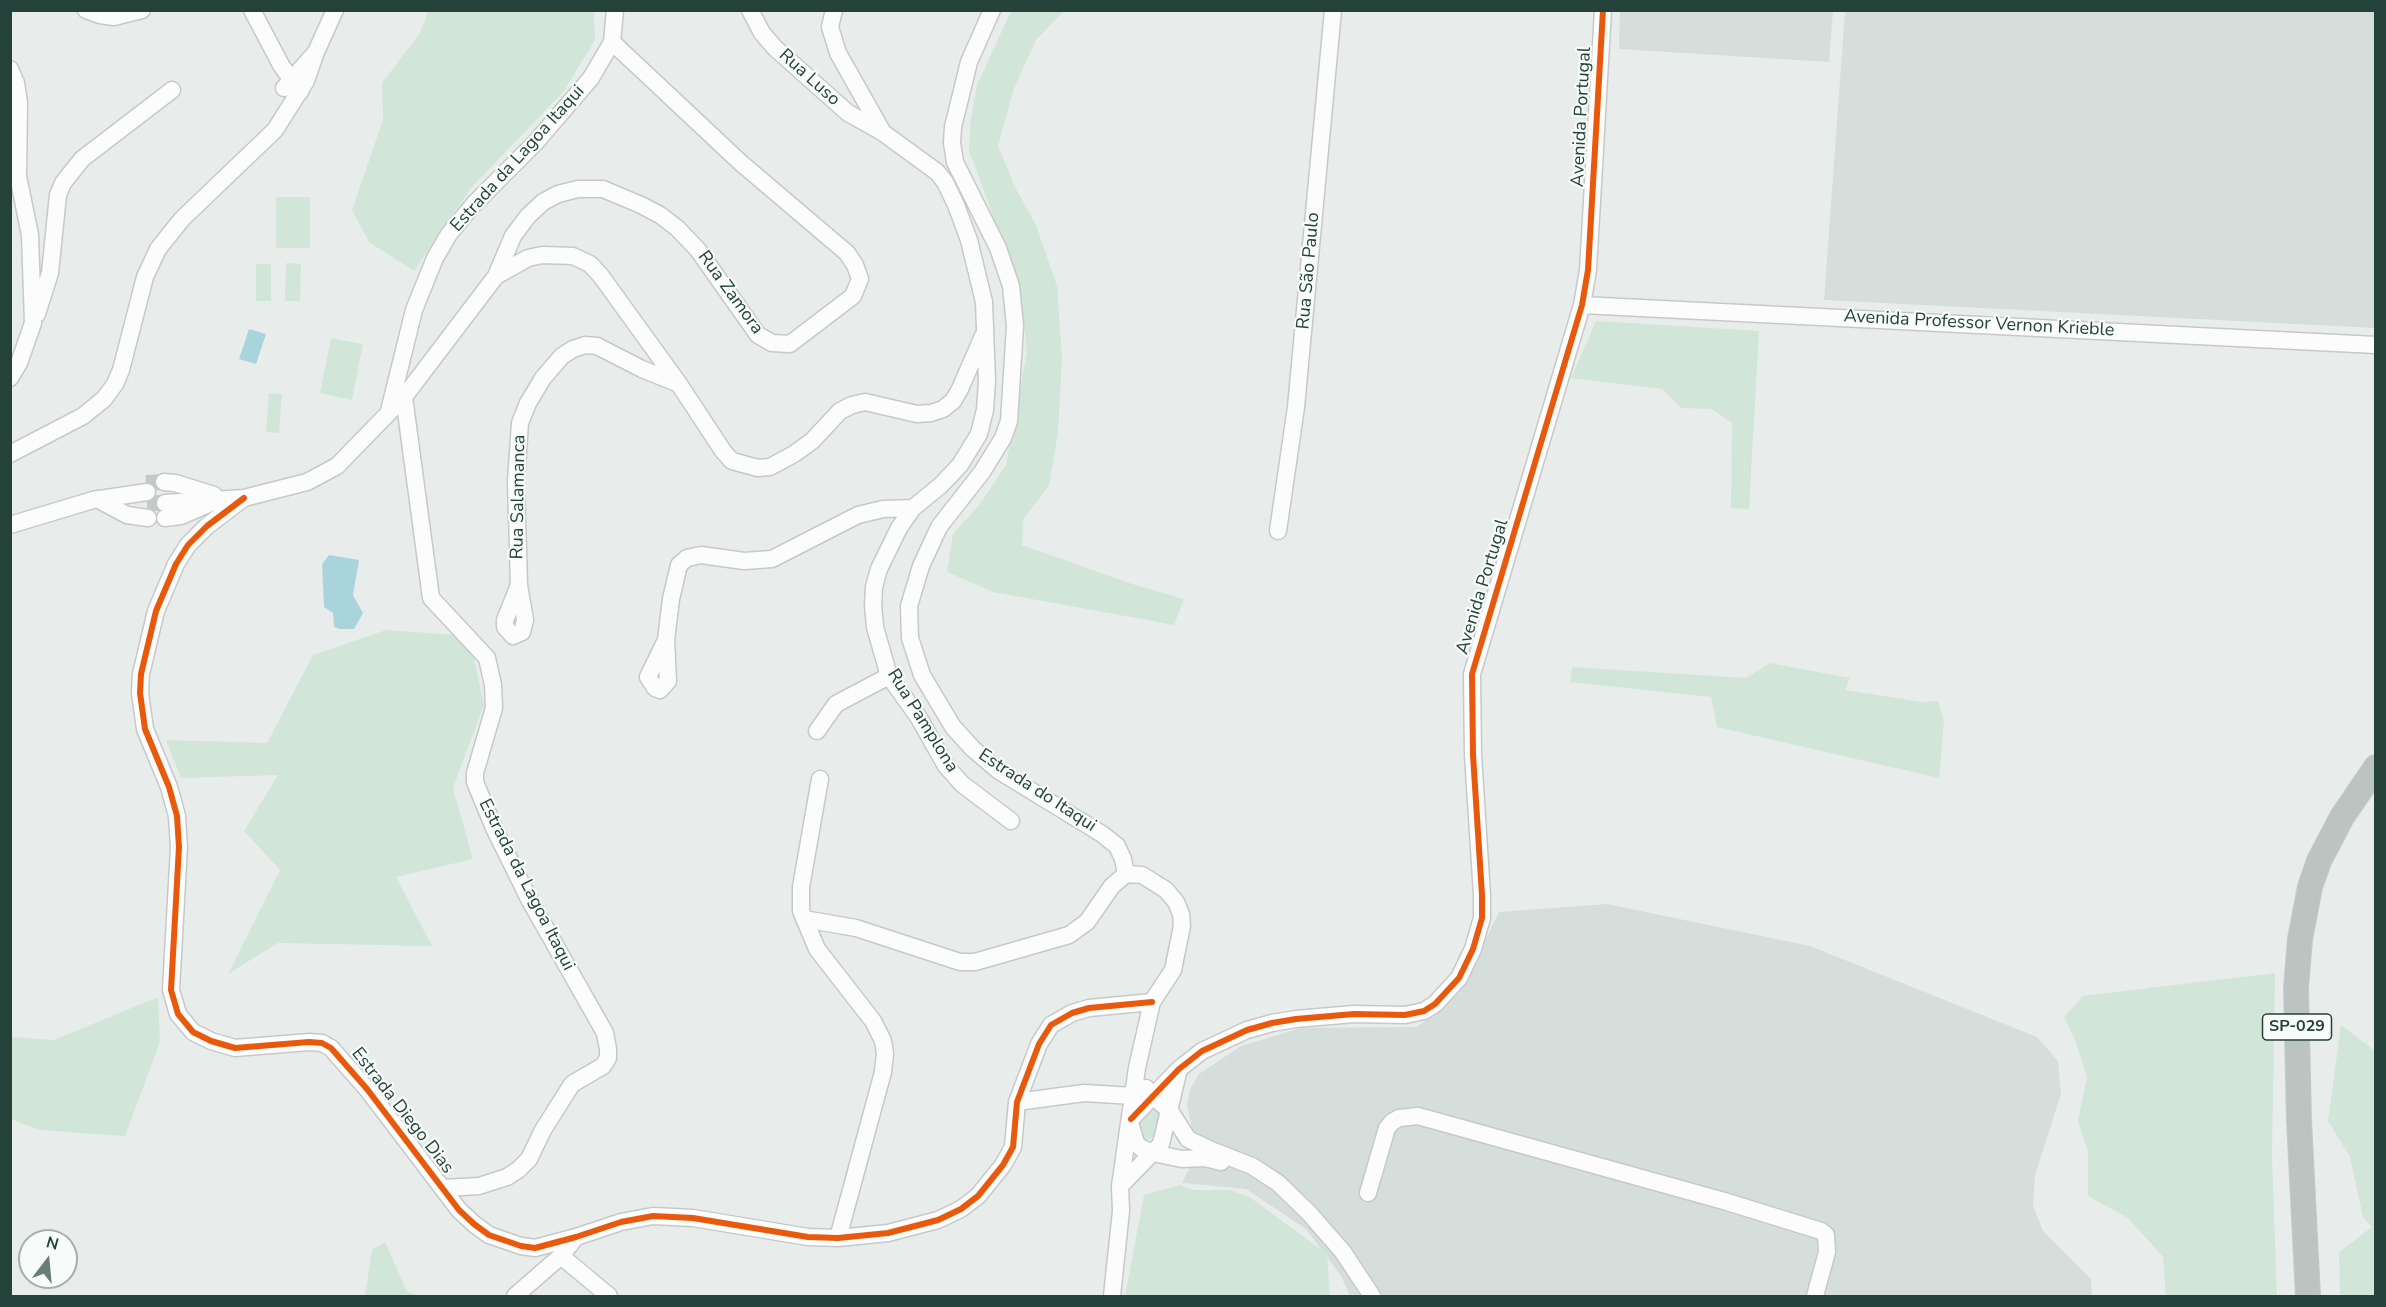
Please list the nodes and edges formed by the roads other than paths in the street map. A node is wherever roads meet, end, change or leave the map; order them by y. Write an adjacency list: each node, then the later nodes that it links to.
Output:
1 (86, 10): 2 (street)
2 (142, 10)
3 (252, 10): 13 (street)
4 (335, 10): 13 (street)
5 (615, 10): 11 (street, Estrada da Lagoa Itaqui)
6 (750, 10): 15 (street, Rua Luso)
7 (834, 10): 15 (street)
8 (992, 10): 40 (street, Estrada do Itaqui)
9 (1333, 10): 31 (street, Rua São Paulo)
10 (1603, 10): 17 (street, Avenida Portugal)
11 (612, 42): 16 (street, Rua Zamora); 24 (street, Estrada da Lagoa Itaqui)
12 (10, 69): 18 (street)
13 (292, 87): 25 (street)
14 (172, 90): 18 (street)
15 (882, 132): 19 (street, Rua Pamplona)
16 (496, 276): 22 (street); 23 (street, Rua Zamora)
17 (1582, 305): 20 (street, Avenida Professor Vernon Krieble); 44 (street, Avenida Portugal)
18 (33, 323): 21 (street)
19 (985, 333): 22 (street); 29 (street, Rua Pamplona)
20 (2376, 345)
21 (10, 378)
22 (679, 384): 32 (street, Rua Salamanca)
23 (404, 397): 24 (street, Rua Zamora); 53 (street, Estrada da Lagoa Itaqui)
24 (389, 411): 27 (street, Rua Zamora)
25 (10, 454)
26 (223, 498): 26 (street); 27 (street)
27 (244, 498): 53 (street, Estrada Diego Dias)
28 (147, 501): 30 (street)
29 (913, 508): 33 (street); 34 (street, Rua Pamplona)
30 (10, 525)
31 (1278, 531)
32 (519, 585)
33 (666, 640)
34 (889, 676): 35 (street); 39 (street, Rua Pamplona)
35 (818, 730)
36 (2376, 766): 58 (highway, SP-029)
37 (820, 779): 41 (street)
38 (2376, 784): 58 (highway, SP-029)
39 (1011, 821)
40 (1126, 874): 41 (street); 42 (street)
41 (804, 919): 56 (street)
42 (1152, 1002): 43 (street); 47 (street, Estrada Diego Dias)
43 (1137, 1068): 45 (street); 46 (street)
44 (1179, 1069): 45 (street, Avenida Portugal); 48 (street)
45 (1151, 1095): 48 (street); 49 (street, Avenida Portugal)
46 (1132, 1096): 47 (street); 49 (street)
47 (1017, 1102): 56 (street, Estrada Diego Dias)
48 (1170, 1112): 50 (street); 51 (street)
49 (1131, 1119): 50 (street); 52 (street)
50 (1153, 1153): 51 (street); 52 (street)
51 (1278, 1183): 62 (street)
52 (1120, 1186): 61 (street)
53 (444, 1188): 55 (street, Estrada Diego Dias)
54 (1368, 1193): 63 (street)
55 (576, 1237): 56 (street, Estrada Diego Dias); 57 (street)
56 (838, 1238)
57 (561, 1256): 59 (street); 60 (street)
58 (2312, 1295)
59 (515, 1296)
60 (609, 1296)
61 (1112, 1296)
62 (1372, 1296)
63 (1815, 1296)

